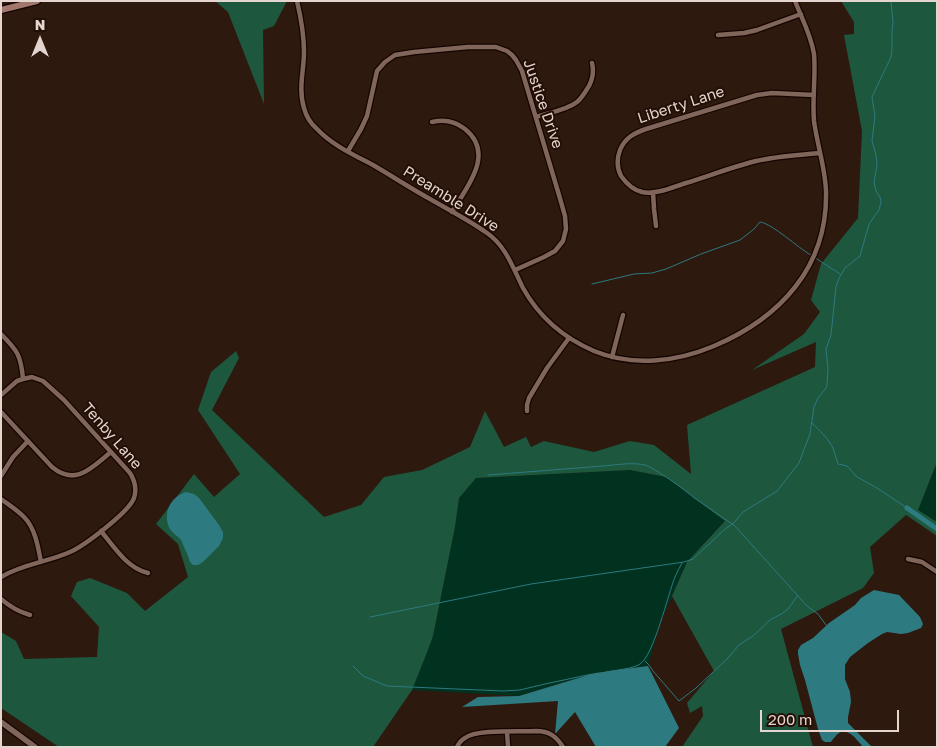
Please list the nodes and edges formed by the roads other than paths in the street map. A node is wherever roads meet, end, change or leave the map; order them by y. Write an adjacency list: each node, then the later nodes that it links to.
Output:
1 (37, 1): 4 (main road)
2 (297, 1): 11 (street, Preamble Drive)
3 (795, 1): 5 (street, Preamble Drive)
4 (1, 10)
5 (801, 14): 6 (street); 8 (street, Preamble Drive)
6 (718, 35)
7 (592, 63): 9 (street)
8 (814, 95): 12 (street, Preamble Drive); 13 (street, Liberty Lane)
9 (536, 116): 11 (street, Justice Drive); 16 (street, Justice Drive)
10 (432, 122): 14 (street)
11 (348, 151): 14 (street, Preamble Drive)
12 (820, 153): 13 (street); 20 (street, Preamble Drive)
13 (653, 192): 15 (street)
14 (452, 212): 16 (street, Preamble Drive)
15 (656, 226)
16 (515, 270): 19 (street, Preamble Drive)
17 (623, 315): 20 (street)
18 (1, 334): 21 (street)
19 (569, 338): 20 (street, Preamble Drive); 24 (street)
20 (612, 357)
21 (23, 379): 22 (street); 26 (street, Tenby Lane)
22 (1, 395)
23 (1, 412): 25 (street)
24 (527, 412)
25 (28, 442): 26 (street); 27 (street)
26 (111, 452): 29 (street, Tenby Lane)
27 (1, 476)
28 (1, 499): 31 (street)
29 (101, 531): 31 (street, Tenby Lane); 33 (street)
30 (908, 559): 32 (street)
31 (41, 562): 34 (street, Tenby Lane)
32 (937, 572)
33 (148, 573)
34 (1, 577)
35 (1, 599): 36 (street)
36 (30, 615)
37 (1, 722): 39 (street)
38 (507, 732): 40 (street); 41 (street); 42 (street)
39 (35, 747)
40 (457, 747)
41 (508, 747)
42 (563, 747)

